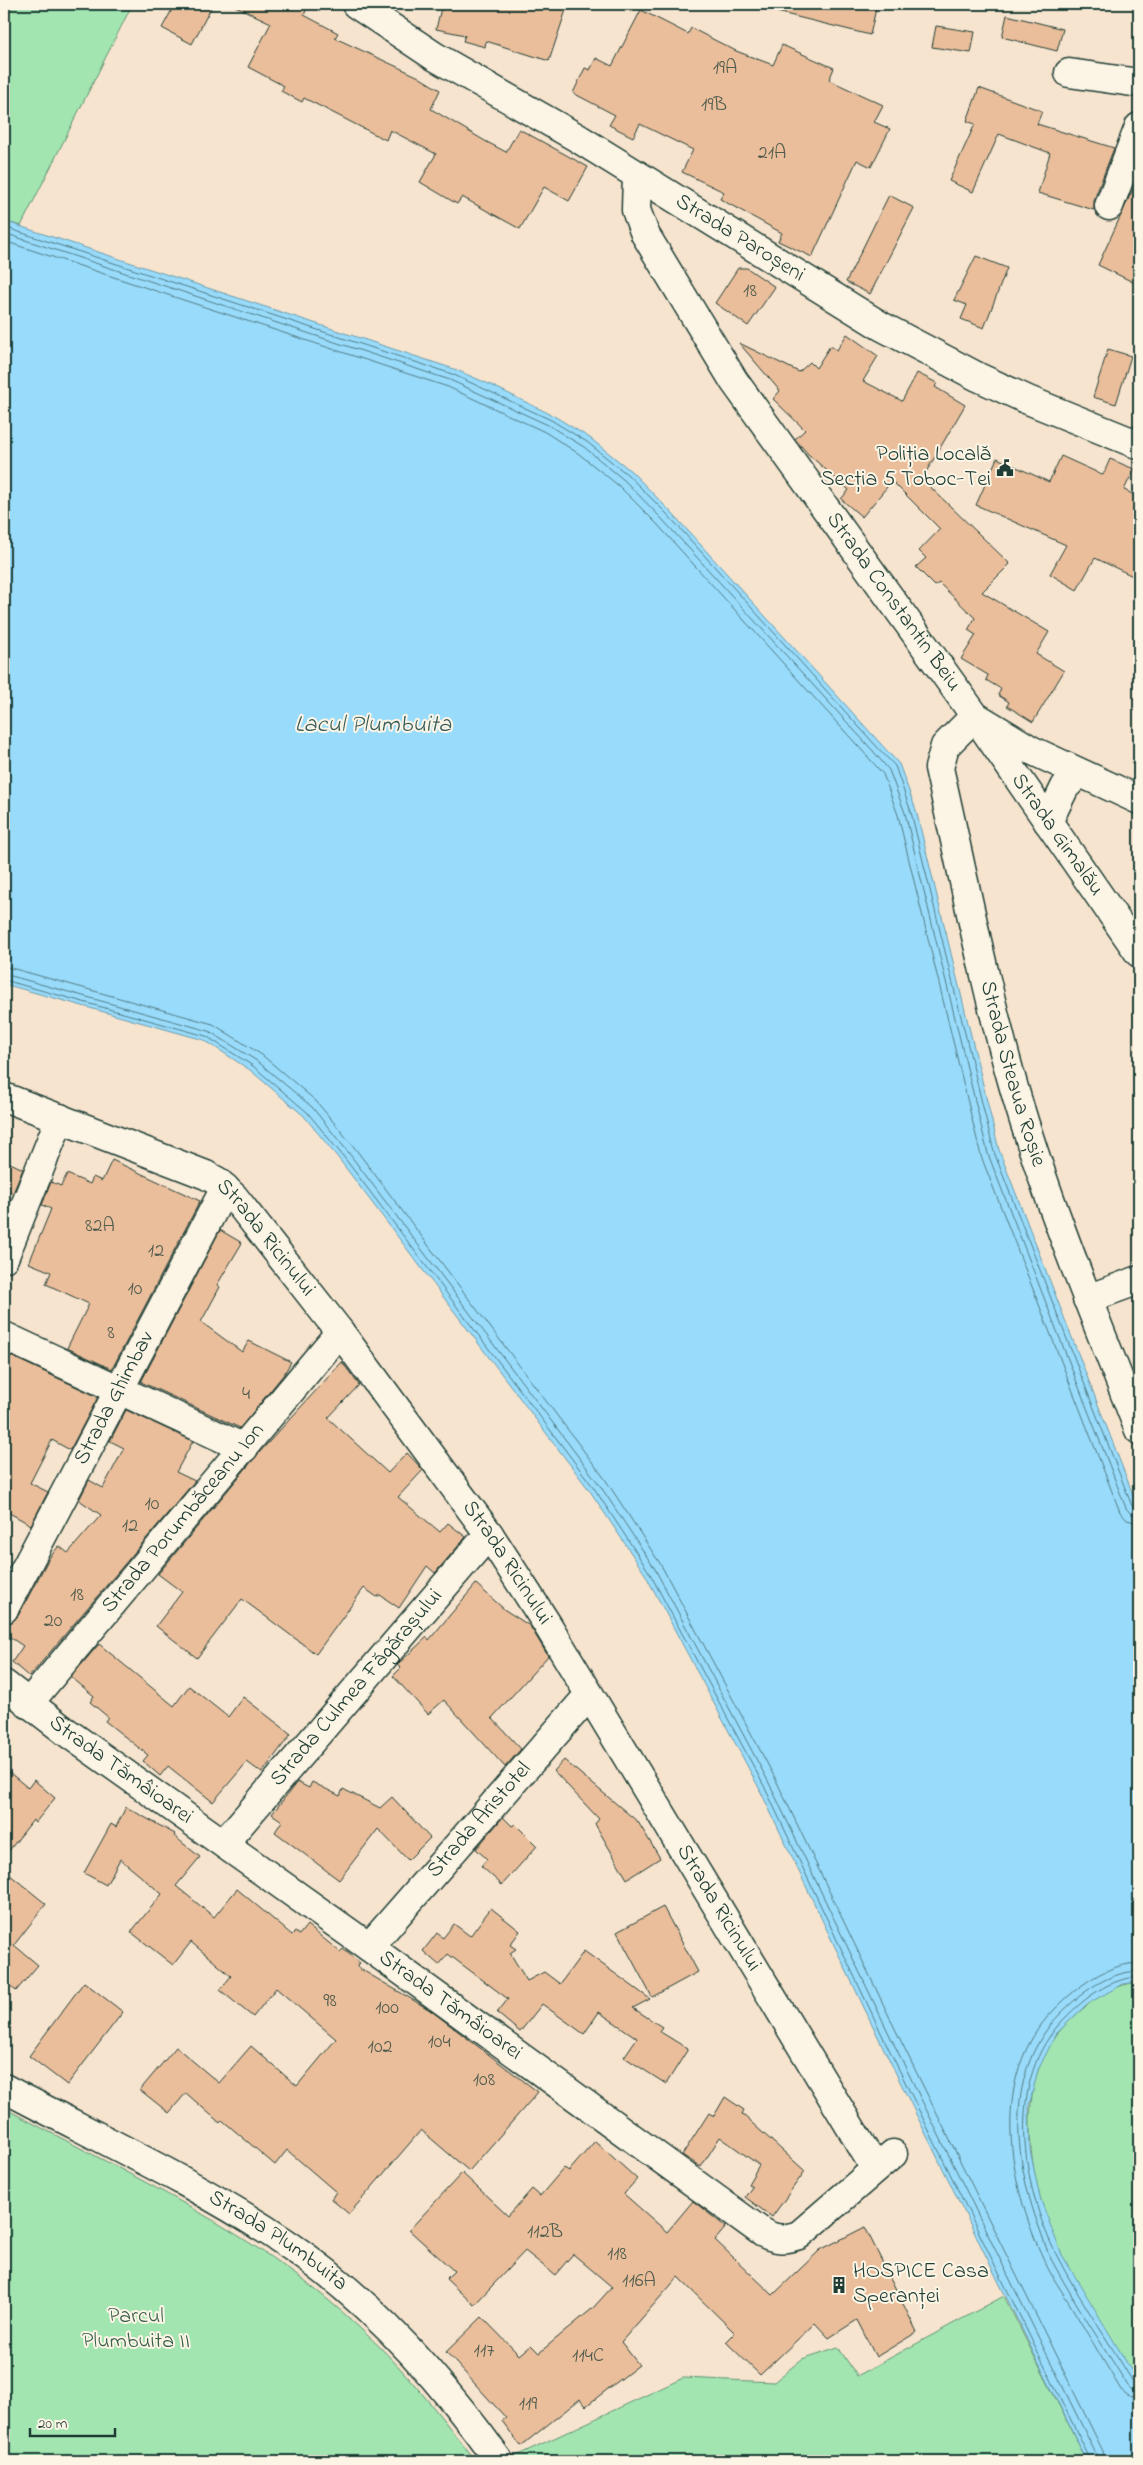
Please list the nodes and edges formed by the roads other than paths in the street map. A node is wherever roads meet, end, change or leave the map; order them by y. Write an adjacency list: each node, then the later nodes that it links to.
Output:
1 (356, 4): 5 (street, Strada Paroșeni)
2 (1070, 74): 3 (street)
3 (1139, 82)
4 (1139, 128): 6 (street)
5 (637, 175): 7 (street, Strada Paroșeni); 8 (street, Strada Constantin Beiu)
6 (1109, 206)
7 (1139, 445)
8 (975, 716): 9 (street, Strada Constantin Beiu); 11 (street, Strada Gimalău); 18 (street, Strada Steaua Roșie)
9 (1079, 773): 10 (street, Strada Constantin Beiu); 11 (street)
10 (1139, 800)
11 (1048, 822): 12 (street, Strada Gimalău)
12 (1139, 953)
13 (4, 1096): 14 (street, Strada Ricinului)
14 (60, 1118): 15 (street, Strada Ricinului); 16 (street)
15 (225, 1188): 19 (street, Strada Ricinului); 21 (street, Strada Ghimbav)
16 (4, 1258)
17 (1139, 1280): 18 (street)
18 (1087, 1299): 22 (street, Strada Steaua Roșie)
19 (340, 1332): 23 (street, Strada Porumbăceanu Ion); 24 (street, Strada Ricinului)
20 (4, 1336): 21 (street)
21 (117, 1391): 23 (street); 25 (street, Strada Ghimbav)
22 (1139, 1430)
23 (244, 1448): 28 (street, Strada Porumbăceanu Ion)
24 (489, 1534): 27 (street, Strada Ricinului); 29 (street, Strada Culmea Făgărașului)
25 (4, 1609)
26 (4, 1684): 28 (street, Strada Tămâioarei)
27 (589, 1695): 30 (street, Strada Aristotel); 32 (street, Strada Ricinului)
28 (28, 1704): 29 (street, Strada Tămâioarei)
29 (224, 1843): 30 (street, Strada Tămâioarei)
30 (369, 1947): 32 (street, Strada Tămâioarei)
31 (4, 2088): 33 (street, Strada Plumbuita)
32 (884, 2161)
33 (499, 2461)

